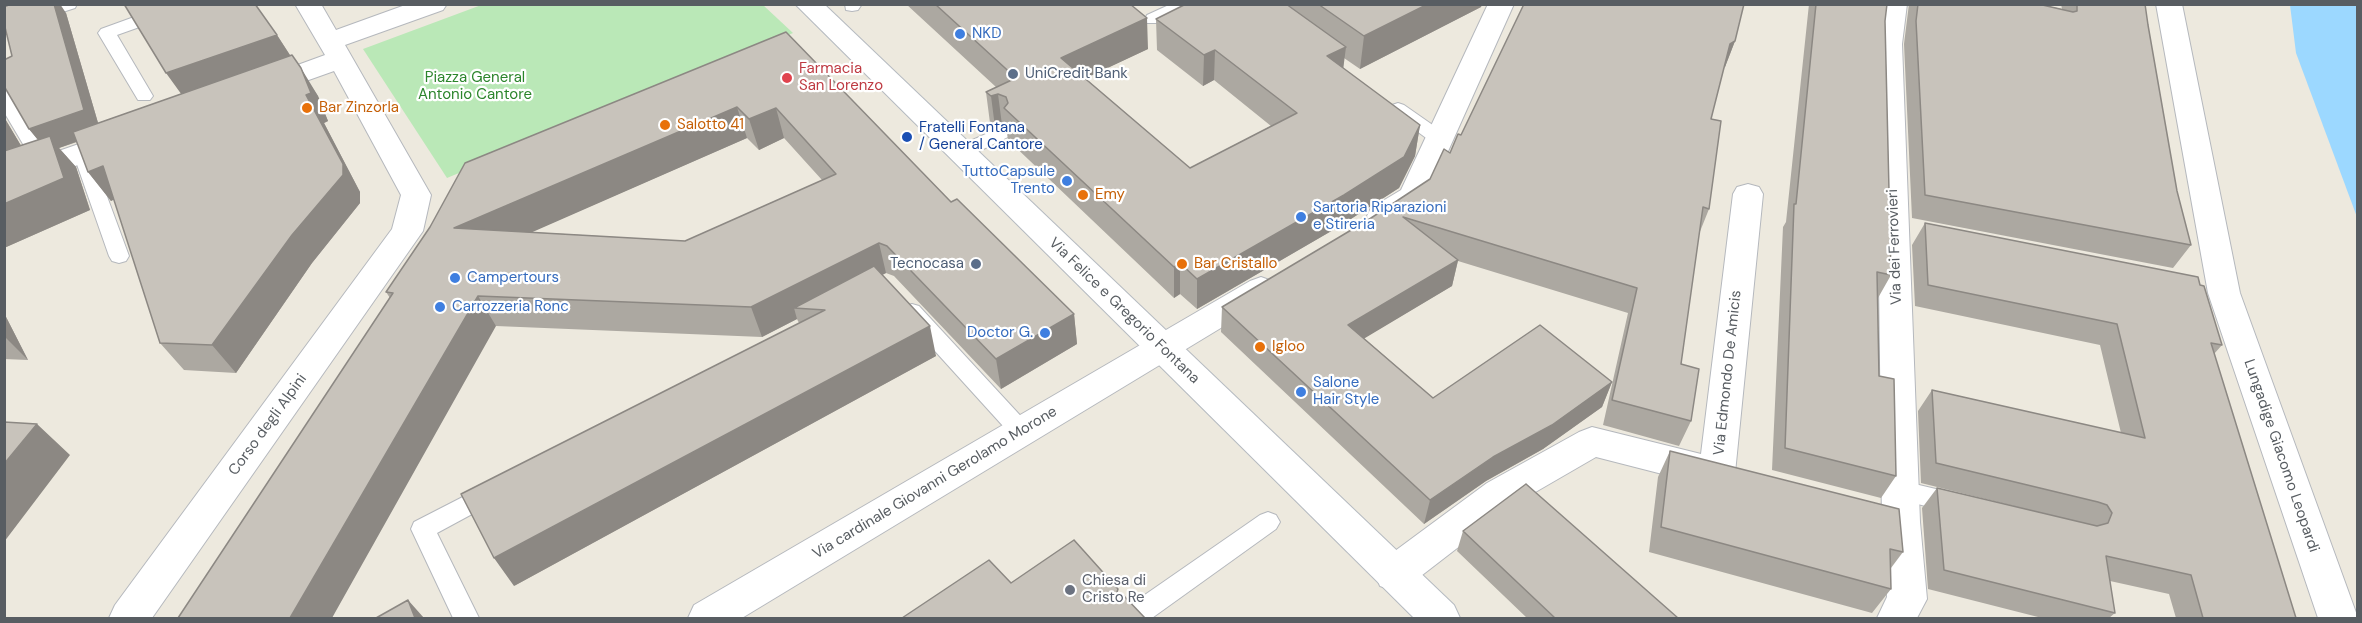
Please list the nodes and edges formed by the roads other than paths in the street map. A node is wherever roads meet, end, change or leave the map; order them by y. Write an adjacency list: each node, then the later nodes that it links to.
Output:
1 (69, 4): 10 (lane)
2 (187, 4): 14 (lane)
3 (308, 4): 12 (street)
4 (434, 4): 12 (street)
5 (808, 4): 21 (street, Via Felice e Gregorio Fontana)
6 (1185, 4): 11 (lane)
7 (1501, 4): 19 (street)
8 (1894, 4): 25 (street, Via dei Ferrovieri)
9 (2169, 4): 44 (street, Lungadige Giacomo Leopardi)
10 (41, 14)
11 (1154, 19)
12 (335, 51): 15 (street); 38 (street, Corso degli Alpini)
13 (4, 95): 22 (lane)
14 (144, 96)
15 (234, 98)
16 (1385, 100): 19 (lane)
17 (147, 130): 20 (street)
18 (1001, 133): 21 (lane)
19 (1440, 139): 26 (street)
20 (82, 153): 22 (street); 28 (lane)
21 (960, 153): 31 (street, Via Felice e Gregorio Fontana)
22 (45, 167): 23 (street)
23 (4, 181)
24 (1748, 195): 37 (street, Via Edmondo De Amicis)
25 (1894, 228): 27 (street); 34 (street, Via dei Ferrovieri)
26 (1361, 230)
27 (1929, 235)
28 (119, 256)
29 (1283, 276): 31 (street, Via cardinale Giovanni Gerolamo Morone)
30 (900, 299): 32 (lane)
31 (1162, 347): 32 (street, Via cardinale Giovanni Gerolamo Morone); 37 (street, Via Felice e Gregorio Fontana)
32 (1020, 431): 40 (street, Via cardinale Giovanni Gerolamo Morone)
33 (507, 484): 39 (lane)
34 (1890, 508): 35 (lane); 43 (street, Via dei Ferrovieri)
35 (1980, 510)
36 (1268, 522): 41 (lane)
37 (1394, 574): 42 (street, Via Felice e Gregorio Fontana)
38 (129, 618)
39 (466, 618)
40 (708, 618)
41 (1132, 618)
42 (1440, 618)
43 (1897, 618)
44 (2338, 618)

